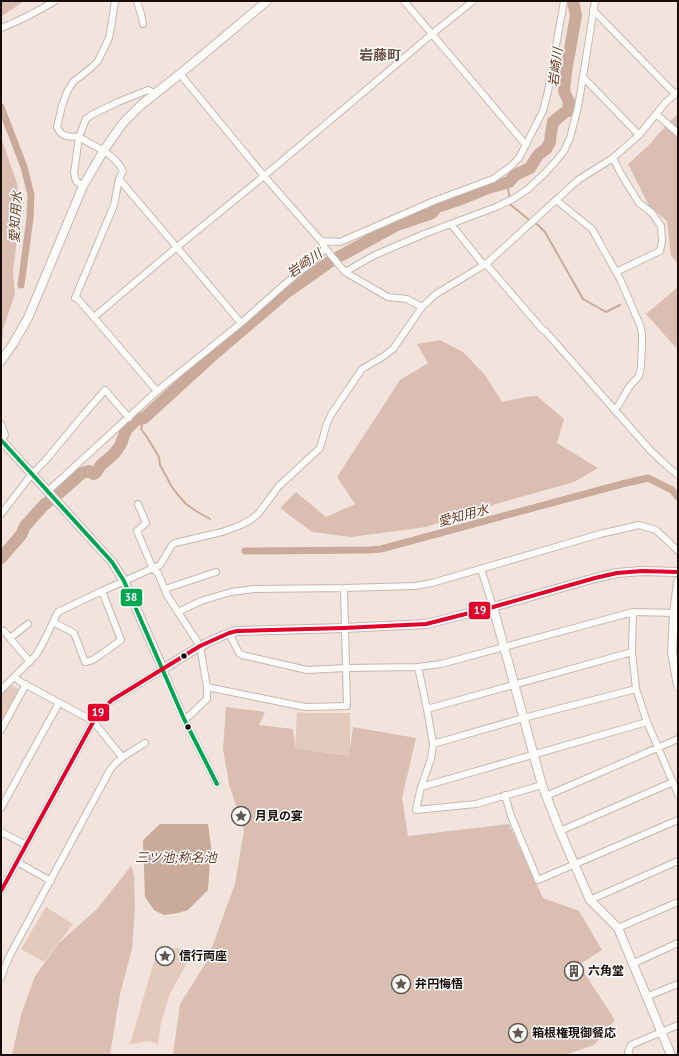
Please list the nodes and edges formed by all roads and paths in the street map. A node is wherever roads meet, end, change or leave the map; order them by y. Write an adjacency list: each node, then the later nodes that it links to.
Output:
1 (55, 1): 11 (street)
2 (115, 1): 20 (street)
3 (137, 1): 10 (street)
4 (267, 1): 13 (street)
5 (404, 1): 12 (street)
6 (473, 1): 12 (street)
7 (564, 1): 21 (street)
8 (595, 1): 9 (street)
9 (593, 10): 14 (street); 16 (street)
10 (143, 24)
11 (1, 28)
12 (432, 34): 21 (street); 24 (street)
13 (180, 74): 15 (street); 24 (street)
14 (583, 77): 19 (street); 28 (street)
15 (155, 93): 20 (street); 22 (street)
16 (677, 93): 17 (street)
17 (656, 114): 18 (street); 19 (street)
18 (678, 134)
19 (639, 135): 23 (street)
20 (78, 138): 22 (street); 26 (street)
21 (526, 145): 29 (street)
22 (104, 150): 25 (street); 26 (street)
23 (612, 158): 27 (street); 34 (street)
24 (264, 176): 29 (street); 30 (street)
25 (119, 179): 30 (street); 36 (street)
26 (83, 186): 38 (street)
27 (556, 200): 32 (street); 34 (street)
28 (451, 224): 32 (street); 33 (street)
29 (321, 241): 31 (street)
30 (177, 247): 36 (street); 37 (street)
31 (326, 249): 33 (street); 37 (street)
32 (486, 264): 35 (street); 40 (street)
33 (345, 272): 35 (street)
34 (616, 272): 40 (street)
35 (422, 307): 50 (street)
36 (94, 318): 39 (street)
37 (241, 323): 39 (street)
38 (1, 360)
39 (156, 391): 41 (street)
40 (614, 410): 45 (street)
41 (129, 418): 44 (street); 46 (street)
42 (1, 424): 43 (street)
43 (1, 440): 44 (street)
44 (32, 474): 46 (street); 48 (street)
45 (678, 475)
46 (48, 492): 54 (street)
47 (138, 504): 50 (street)
48 (1, 514)
49 (678, 551): 51 (street)
50 (153, 568): 54 (street); 57 (street)
51 (481, 569): 56 (street); 59 (street)
52 (216, 572): 57 (street)
53 (678, 572): 59 (street)
54 (124, 581): 58 (street); 76 (street)
55 (678, 582): 62 (street)
56 (344, 588): 60 (street); 65 (street)
57 (165, 589): 60 (street)
58 (102, 591): 63 (street); 63 (street)
59 (493, 607): 65 (street); 70 (street)
60 (178, 612): 69 (street)
61 (633, 612): 62 (street); 70 (street); 71 (street)
62 (676, 613): 72 (street)
63 (54, 622): 73 (street)
64 (28, 624): 68 (street)
65 (344, 628): 67 (street); 75 (street)
66 (1, 630): 68 (street)
67 (229, 633): 69 (street); 75 (street)
68 (10, 638): 73 (street)
69 (200, 646): 76 (street); 81 (street)
70 (504, 647): 74 (street); 79 (street)
71 (632, 652): 79 (street); 82 (street)
72 (675, 652): 80 (street)
73 (30, 662): 77 (street)
74 (418, 667): 75 (street); 85 (street)
75 (346, 668): 81 (street)
76 (163, 669): 87 (street); 88 (street)
77 (15, 677): 78 (street); 83 (street)
78 (26, 684): 84 (street); 90 (street)
79 (514, 684): 85 (street); 86 (street)
80 (678, 686)
81 (207, 687): 87 (street)
82 (636, 689): 86 (street); 89 (street)
83 (1, 690)
84 (59, 703): 88 (street); 104 (street)
85 (427, 709): 93 (street)
86 (524, 718): 93 (street); 95 (street)
87 (184, 719): 98 (street)
88 (93, 721): 96 (street); 108 (street)
89 (648, 722): 94 (street); 95 (street)
90 (1, 730)
91 (678, 739): 94 (street)
92 (145, 743): 96 (street)
93 (433, 744): 100 (street)
94 (659, 747): 97 (street); 103 (street)
95 (533, 755): 99 (street); 100 (street)
96 (122, 757): 114 (street)
97 (673, 782): 101 (street); 106 (street)
98 (217, 784)
99 (542, 785): 102 (street); 103 (street)
100 (421, 787): 102 (street)
101 (678, 794)
102 (505, 795): 111 (street)
103 (546, 796): 106 (street)
104 (1, 808)
105 (678, 820): 111 (street)
106 (560, 830): 111 (street)
107 (1, 832): 108 (street)
108 (26, 845): 110 (street)
109 (678, 861): 116 (street)
110 (17, 862): 113 (street); 114 (street)
111 (575, 864): 116 (street)
112 (1, 875): 113 (street)
113 (8, 878): 115 (street)
114 (51, 880): 121 (street)
115 (1, 891)
116 (590, 900): 118 (street)
117 (678, 902): 118 (street)
118 (618, 928): 120 (street)
119 (678, 943): 120 (street)
120 (632, 964): 123 (street)
121 (1, 978)
122 (678, 984): 123 (street)
123 (646, 997): 125 (street)
124 (678, 1025): 125 (street)
125 (661, 1032): 126 (street); 127 (street)
126 (630, 1055)
127 (671, 1055)

